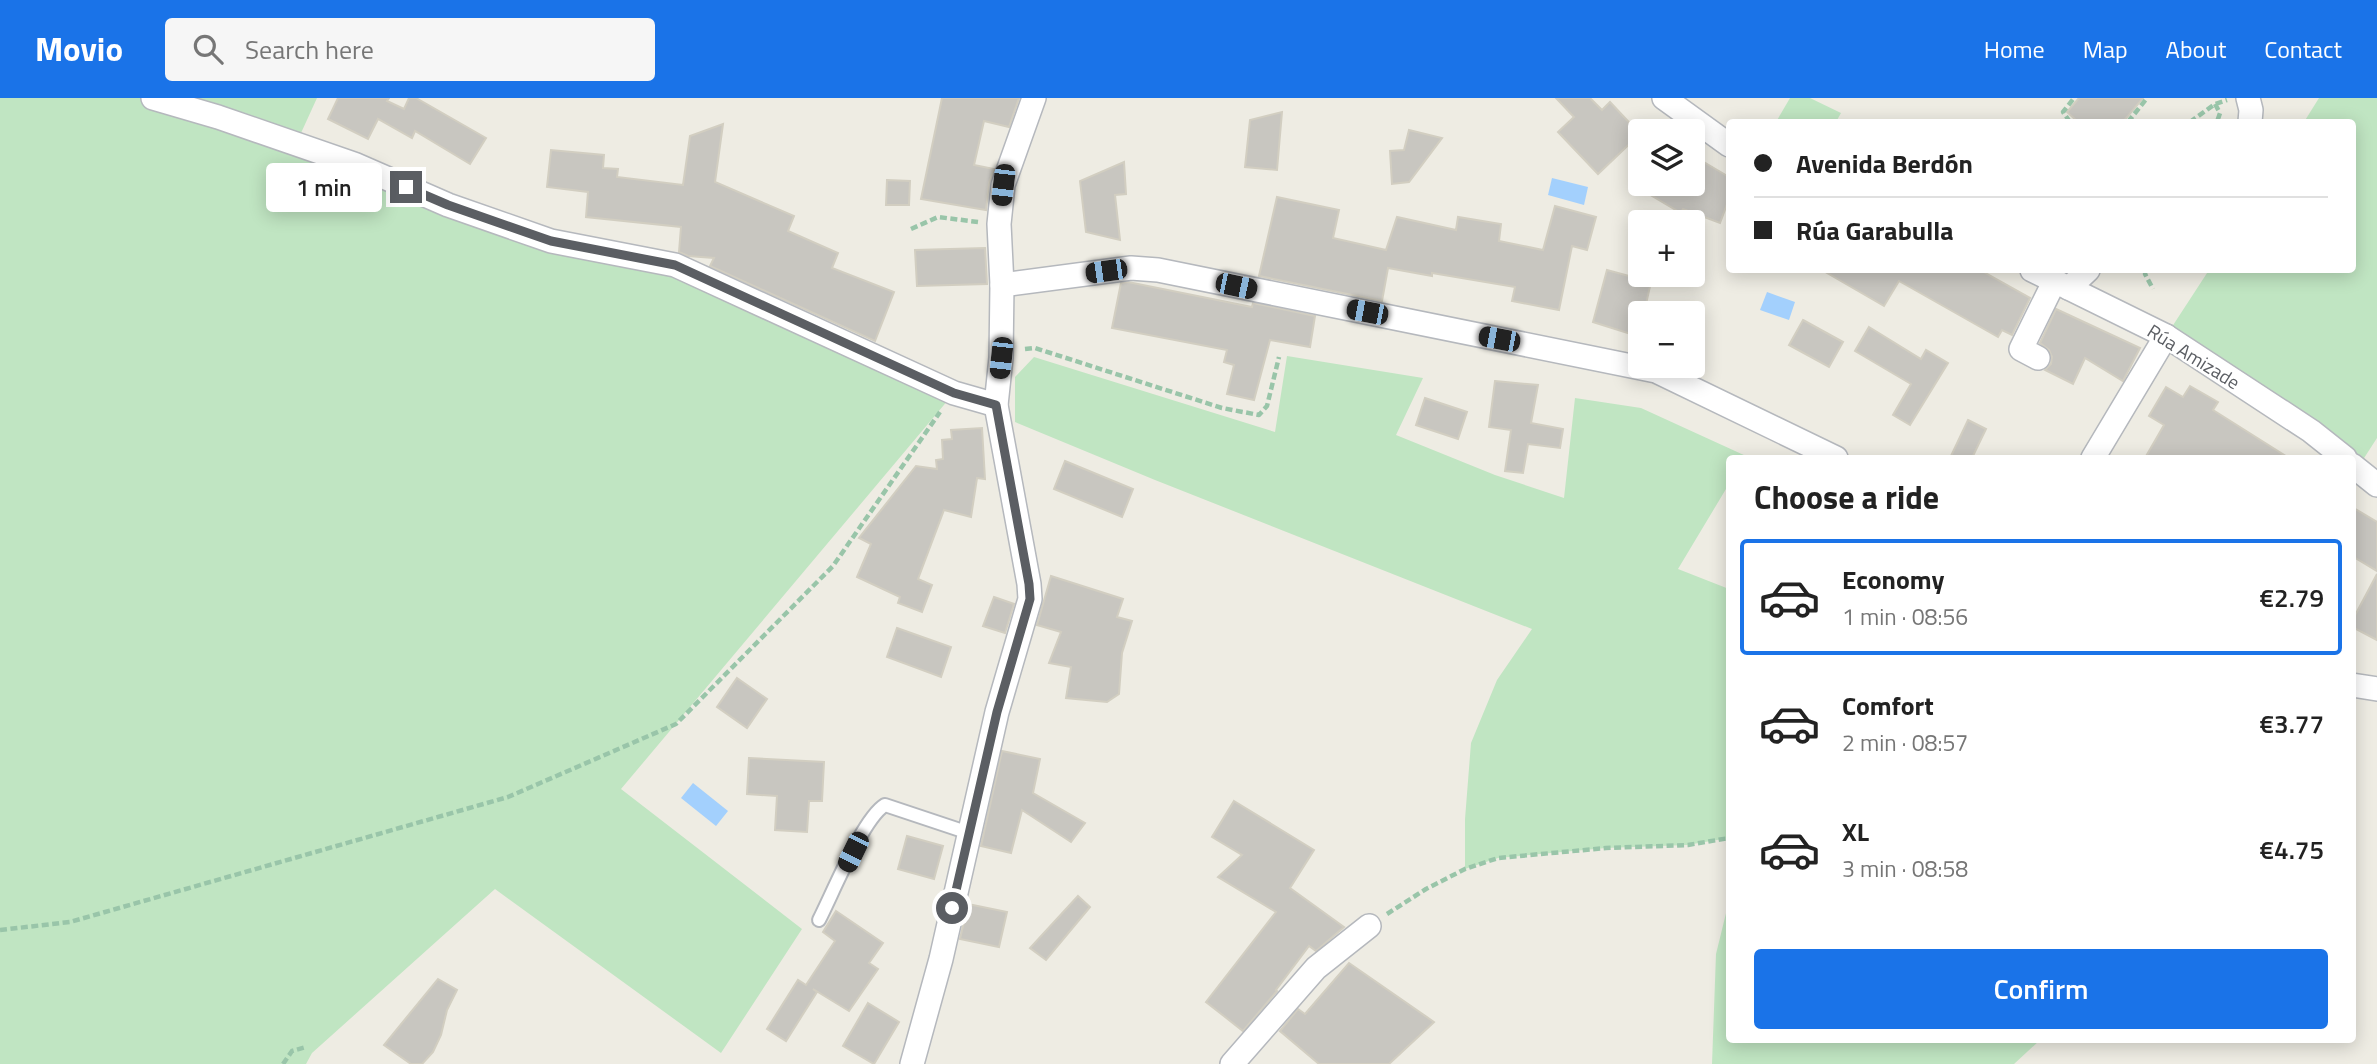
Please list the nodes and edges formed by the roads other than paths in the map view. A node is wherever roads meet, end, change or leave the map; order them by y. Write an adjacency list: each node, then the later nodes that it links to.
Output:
1 (154, 98): 13 (street)
2 (1034, 98): 10 (street)
3 (1664, 98): 6 (street)
4 (2248, 98): 5 (street)
5 (2250, 119)
6 (1726, 143)
7 (2038, 273): 9 (street, Rúa Amizade)
8 (2082, 273): 9 (street)
9 (2062, 284): 11 (street, Rúa Amizade); 12 (street)
10 (1002, 285): 13 (street); 14 (street)
11 (2166, 336): 15 (street); 16 (street, Rúa Amizade)
12 (2038, 358)
13 (996, 405): 21 (street)
14 (1830, 455)
15 (2095, 455)
16 (2341, 455)
17 (2356, 468): 18 (street)
18 (2377, 485)
19 (2356, 686): 20 (street)
20 (2377, 689)
21 (969, 833): 22 (lane); 24 (street)
22 (819, 920)
23 (1369, 926): 25 (street)
24 (912, 1064)
25 (1232, 1064)

